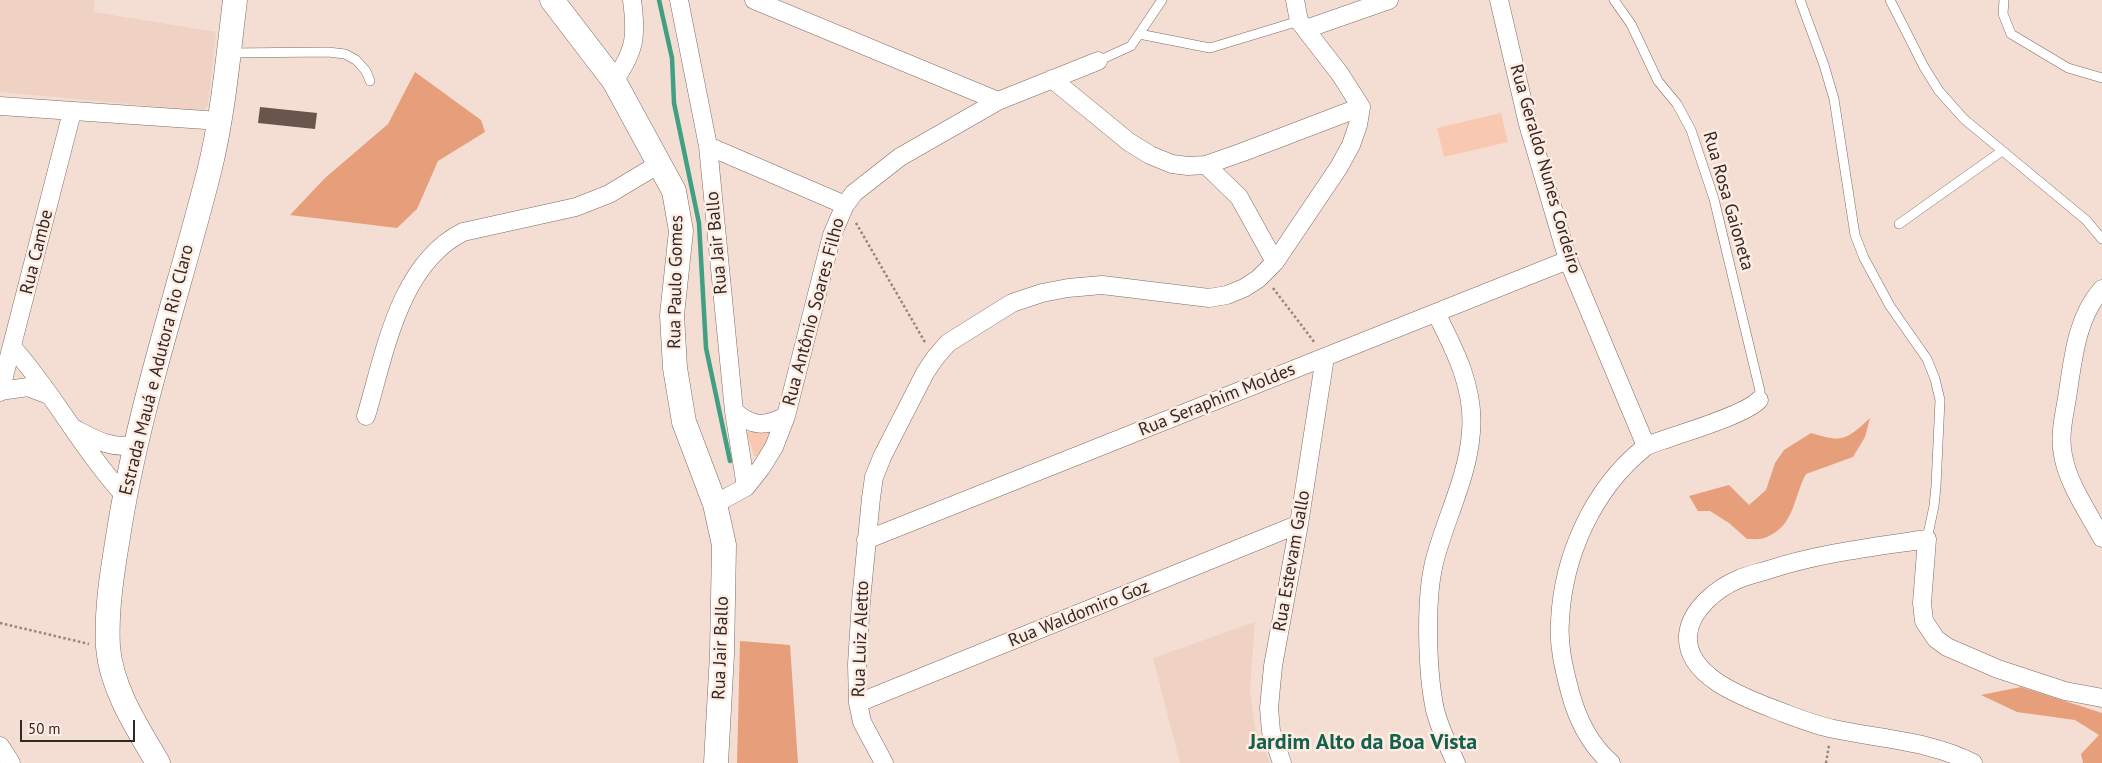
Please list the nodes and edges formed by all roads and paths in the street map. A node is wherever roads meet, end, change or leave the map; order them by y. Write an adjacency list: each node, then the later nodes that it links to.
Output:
1 (235, 0): 16 (main road, Estrada Mauá e Adutora Rio Claro)
2 (552, 0): 21 (main road, Rua Paulo Gomes)
3 (632, 0): 21 (street)
4 (679, 0): 27 (street, Rua Jair Ballo)
5 (754, 0): 22 (street)
6 (1162, 0): 15 (lane)
7 (1295, 0): 14 (street)
8 (1389, 0): 14 (street)
9 (1499, 0): 34 (street, Rua Geraldo Nunes Cordeiro)
10 (1614, 0): 43 (lane, Rua Rosa Gaioneta)
11 (1800, 0): 55 (lane)
12 (1890, 0): 28 (lane)
13 (2004, 0): 18 (lane)
14 (1302, 25): 15 (lane); 24 (street)
15 (1139, 34): 17 (lane)
16 (229, 53): 20 (lane); 26 (main road, Estrada Mauá e Adutora Rio Claro)
17 (1098, 61): 19 (street, Rua Antônio Soares Filho)
18 (2102, 78)
19 (1052, 79): 22 (street, Rua Antônio Soares Filho); 30 (street)
20 (370, 81)
21 (614, 81): 29 (main road, Rua Paulo Gomes)
22 (998, 101): 31 (street, Rua Antônio Soares Filho)
23 (0, 106): 25 (street)
24 (1361, 107): 30 (street); 35 (street)
25 (72, 112): 26 (street); 38 (street, Rua Cambe)
26 (220, 121): 48 (main road, Estrada Mauá e Adutora Rio Claro)
27 (708, 146): 31 (street); 44 (street, Rua Jair Ballo)
28 (2002, 151): 32 (lane); 33 (lane)
29 (659, 164): 45 (street); 52 (main road, Rua Paulo Gomes)
30 (1206, 165): 35 (street)
31 (845, 205): 40 (path); 46 (street, Rua Antônio Soares Filho)
32 (1900, 224)
33 (2102, 239)
34 (1568, 260): 37 (street, Rua Seraphim Moldes); 49 (street, Rua Geraldo Nunes Cordeiro)
35 (1269, 268): 39 (path); 40 (street, Rua Luiz Aletto)
36 (2102, 289): 54 (street)
37 (1436, 313): 39 (street, Rua Seraphim Moldes); 67 (street)
38 (13, 348): 41 (street, Rua Cambe); 42 (street)
39 (1325, 357): 53 (street, Rua Estevam Gallo); 56 (street, Rua Seraphim Moldes)
40 (935, 358): 56 (street, Rua Luiz Aletto)
41 (0, 391): 42 (street)
42 (49, 395): 47 (street)
43 (1759, 400): 49 (street)
44 (734, 411): 46 (street); 50 (street, Rua Jair Ballo)
45 (366, 416)
46 (786, 416): 50 (street, Rua Antônio Soares Filho)
47 (73, 428): 48 (street); 51 (street)
48 (134, 445): 51 (main road, Estrada Mauá e Adutora Rio Claro)
49 (1646, 446): 68 (street)
50 (746, 487): 52 (street, Rua Antônio Soares Filho)
51 (124, 495): 58 (main road, Estrada Mauá e Adutora Rio Claro)
52 (715, 504): 64 (main road, Rua Jair Ballo)
53 (1299, 524): 60 (street, Rua Waldomiro Goz); 66 (street, Rua Estevam Gallo)
54 (2102, 538)
55 (1927, 539): 59 (street); 69 (street)
56 (866, 540): 60 (street, Rua Luiz Aletto)
57 (0, 623): 58 (path)
58 (108, 648): 63 (main road, Estrada Mauá e Adutora Rio Claro)
59 (2102, 698)
60 (858, 703): 65 (street, Rua Luiz Aletto)
61 (0, 746): 62 (street)
62 (11, 763)
63 (158, 763)
64 (716, 763)
65 (884, 763)
66 (1282, 763)
67 (1456, 763)
68 (1611, 763)
69 (1973, 763)

